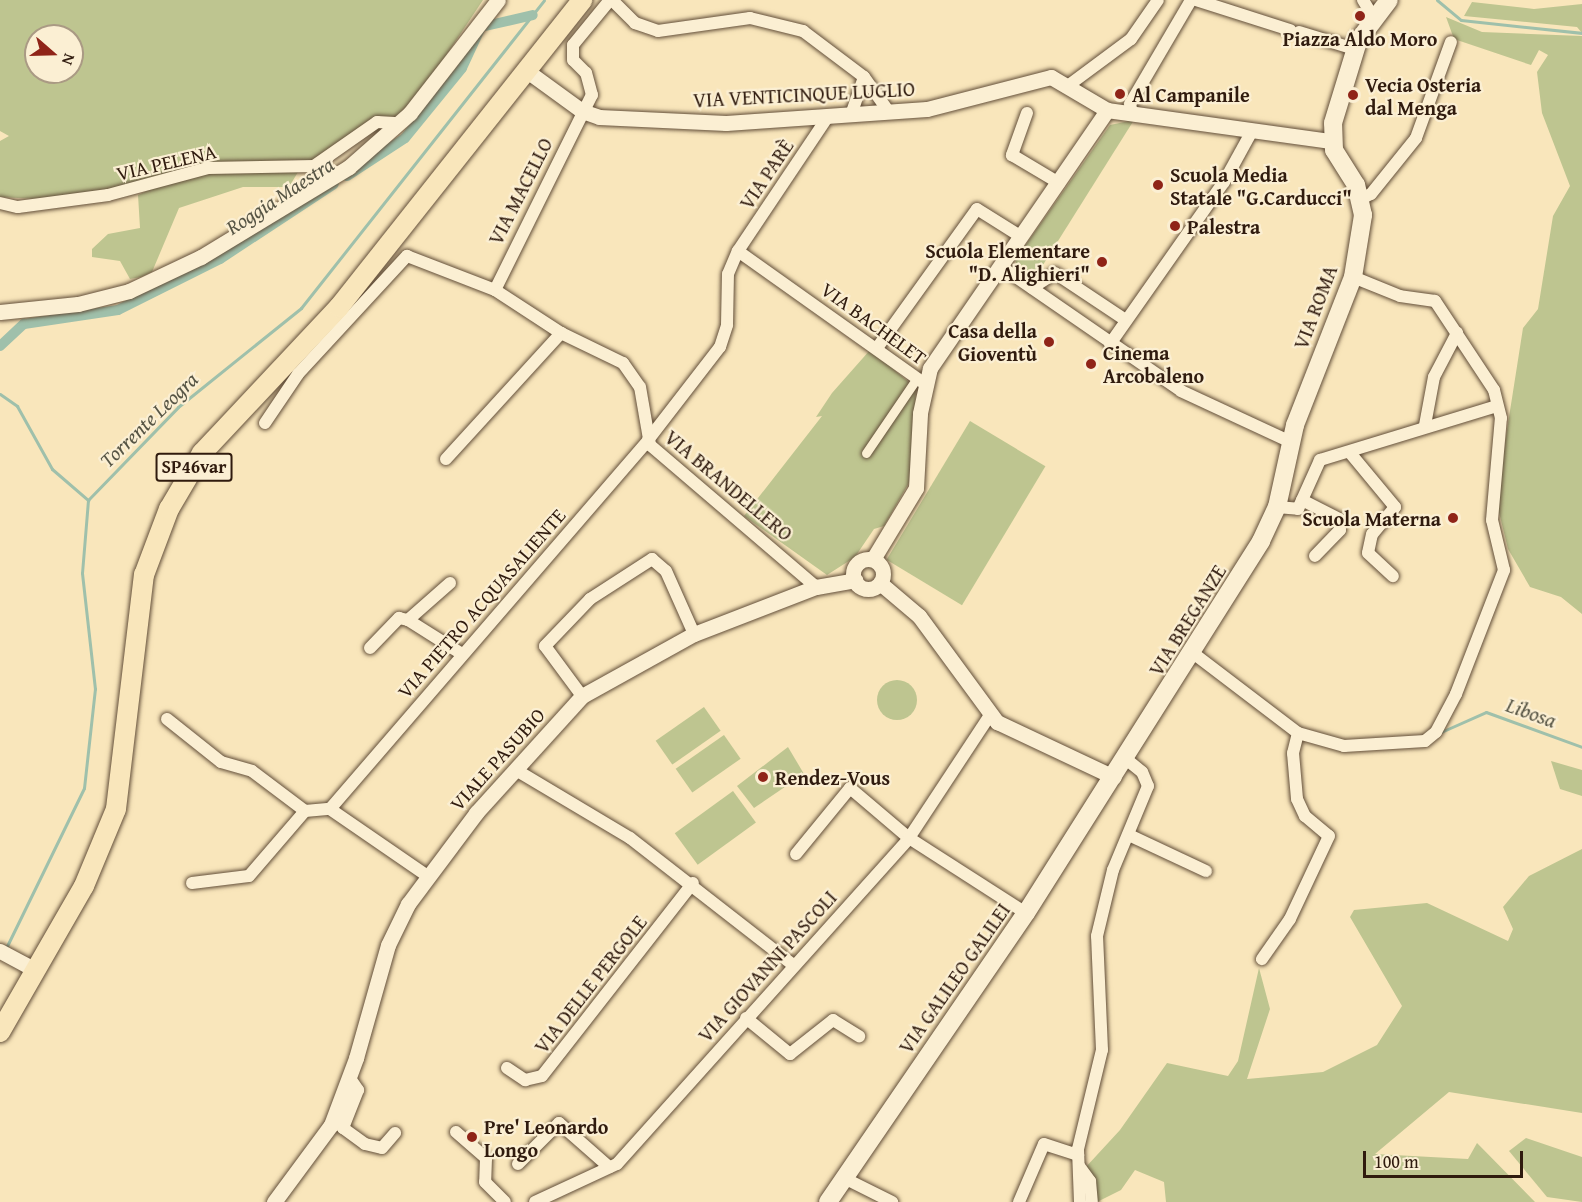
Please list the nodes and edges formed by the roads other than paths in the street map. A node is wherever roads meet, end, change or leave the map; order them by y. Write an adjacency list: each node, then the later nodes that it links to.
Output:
1 (498, 0): 22 (street)
2 (582, 0): 12 (main road, SP46var)
3 (611, 0): 13 (street); 16 (street, VIA MACELLO)
4 (1158, 0): 14 (street)
5 (1191, 0): 19 (street)
6 (1196, 0): 11 (street)
7 (1363, 0): 9 (street)
8 (1389, 0): 9 (main road)
9 (1374, 18): 11 (main road)
10 (1451, 42): 26 (street)
11 (1355, 49): 24 (main road)
12 (526, 71): 16 (street); 85 (main road, SP46var)
13 (864, 77): 17 (street); 20 (street)
14 (1069, 85): 15 (street, VIA VENTICINQUE LUGLIO); 17 (street, VIA VENTICINQUE LUGLIO)
15 (1107, 110): 19 (street, VIA VENTICINQUE LUGLIO); 25 (street)
16 (582, 111): 21 (street, VIA VENTICINQUE LUGLIO); 33 (street, VIA MACELLO)
17 (889, 112): 20 (street, VIA VENTICINQUE LUGLIO)
18 (1027, 113): 25 (street)
19 (1131, 114): 23 (street, VIA VENTICINQUE LUGLIO)
20 (851, 115): 21 (street, VIA VENTICINQUE LUGLIO)
21 (827, 118): 29 (street, VIA PARÈ)
22 (399, 123): 27 (street, VIA PELENA); 34 (street)
23 (1252, 131): 24 (street, VIA VENTICINQUE LUGLIO); 35 (street)
24 (1331, 141): 26 (main road)
25 (1059, 183): 28 (street)
26 (1361, 199): 31 (main road, VIA ROMA)
27 (0, 203)
28 (1020, 236): 30 (street); 39 (street, VIA BACHELET)
29 (738, 251): 39 (street, VIA BACHELET); 42 (street, VIA PARÈ)
30 (1000, 266): 32 (street); 40 (street)
31 (1353, 277): 37 (street); 46 (main road, VIA ROMA)
32 (1032, 288): 35 (street); 38 (street)
33 (495, 290): 36 (street, VIA BRANDELLERO); 43 (street, VIA BRANDELLERO)
34 (0, 312)
35 (1124, 320): 38 (street)
36 (561, 333): 45 (street, VIA BRANDELLERO); 49 (street)
37 (1457, 333): 41 (street); 44 (street)
38 (1114, 347): 46 (street)
39 (877, 348): 40 (street, VIA BACHELET)
40 (921, 380): 47 (street); 54 (street)
41 (1497, 406): 44 (street); 68 (street)
42 (660, 422): 45 (street, VIA PIETRO ACQUASALIENTE)
43 (265, 423)
44 (1425, 424): 48 (street)
45 (648, 440): 59 (street, VIA BRANDELLERO); 64 (street, VIA PIETRO ACQUASALIENTE)
46 (1291, 441): 50 (main road, VIA ROMA)
47 (866, 453)
48 (1354, 453): 51 (street); 55 (street)
49 (446, 459)
50 (1284, 480): 52 (main road, VIA BREGANZE)
51 (1302, 500): 52 (street); 53 (street)
52 (1276, 507): 63 (main road, VIA BREGANZE)
53 (1315, 556)
54 (873, 559): 56 (street); 58 (street)
55 (1393, 576)
56 (855, 580): 58 (street, VIALE PASUBIO); 59 (street, VIALE PASUBIO)
57 (450, 583): 60 (street)
58 (880, 583): 66 (street)
59 (816, 587): 61 (street, VIALE PASUBIO)
60 (408, 620): 62 (street); 64 (street)
61 (694, 634): 65 (street, VIALE PASUBIO); 65 (street)
62 (370, 648)
63 (1193, 653): 68 (street); 69 (main road, VIA BREGANZE)
64 (462, 654): 72 (street, VIA PIETRO ACQUASALIENTE)
65 (582, 696): 70 (street, VIALE PASUBIO)
66 (990, 715): 71 (street); 75 (street, VIA GIOVANNI PASCOLI)
67 (166, 719): 73 (street)
68 (1298, 733): 83 (street)
69 (1126, 759): 71 (main road, VIA BREGANZE); 74 (street)
70 (516, 770): 78 (street, VIALE PASUBIO); 80 (street)
71 (1114, 777): 81 (main road, VIA GALILEO GALILEI)
72 (330, 809): 73 (street); 78 (street)
73 (305, 811): 79 (street)
74 (1129, 835): 77 (street); 93 (street)
75 (909, 838): 76 (street); 81 (street); 84 (street, VIA GIOVANNI PASCOLI)
76 (796, 854)
77 (1206, 871)
78 (426, 875): 90 (street, VIALE PASUBIO)
79 (192, 883)
80 (693, 883): 84 (street); 89 (street, VIA DELLE PERGOLE)
81 (1026, 913): 96 (main road, VIA GALILEO GALILEI)
82 (0, 951): 85 (street)
83 (1262, 959)
84 (793, 965): 86 (street, VIA GIOVANNI PASCOLI)
85 (36, 970): 87 (main road, SP46var)
86 (746, 1018): 88 (street); 95 (street, VIA GIOVANNI PASCOLI)
87 (0, 1032)
88 (859, 1036)
89 (507, 1068)
90 (349, 1077): 92 (street); 97 (street, VIALE PASUBIO)
91 (456, 1132): 98 (street)
92 (395, 1133)
93 (1078, 1160): 102 (street); 103 (street); 104 (street)
94 (518, 1164): 95 (street)
95 (609, 1167): 99 (street, VIA GIOVANNI PASCOLI)
96 (844, 1178): 100 (main road, VIA GALILEO GALILEI); 101 (street)
97 (277, 1200)
98 (505, 1202)
99 (535, 1202)
100 (828, 1202)
101 (892, 1202)
102 (1019, 1202)
103 (1080, 1202)
104 (1092, 1202)

